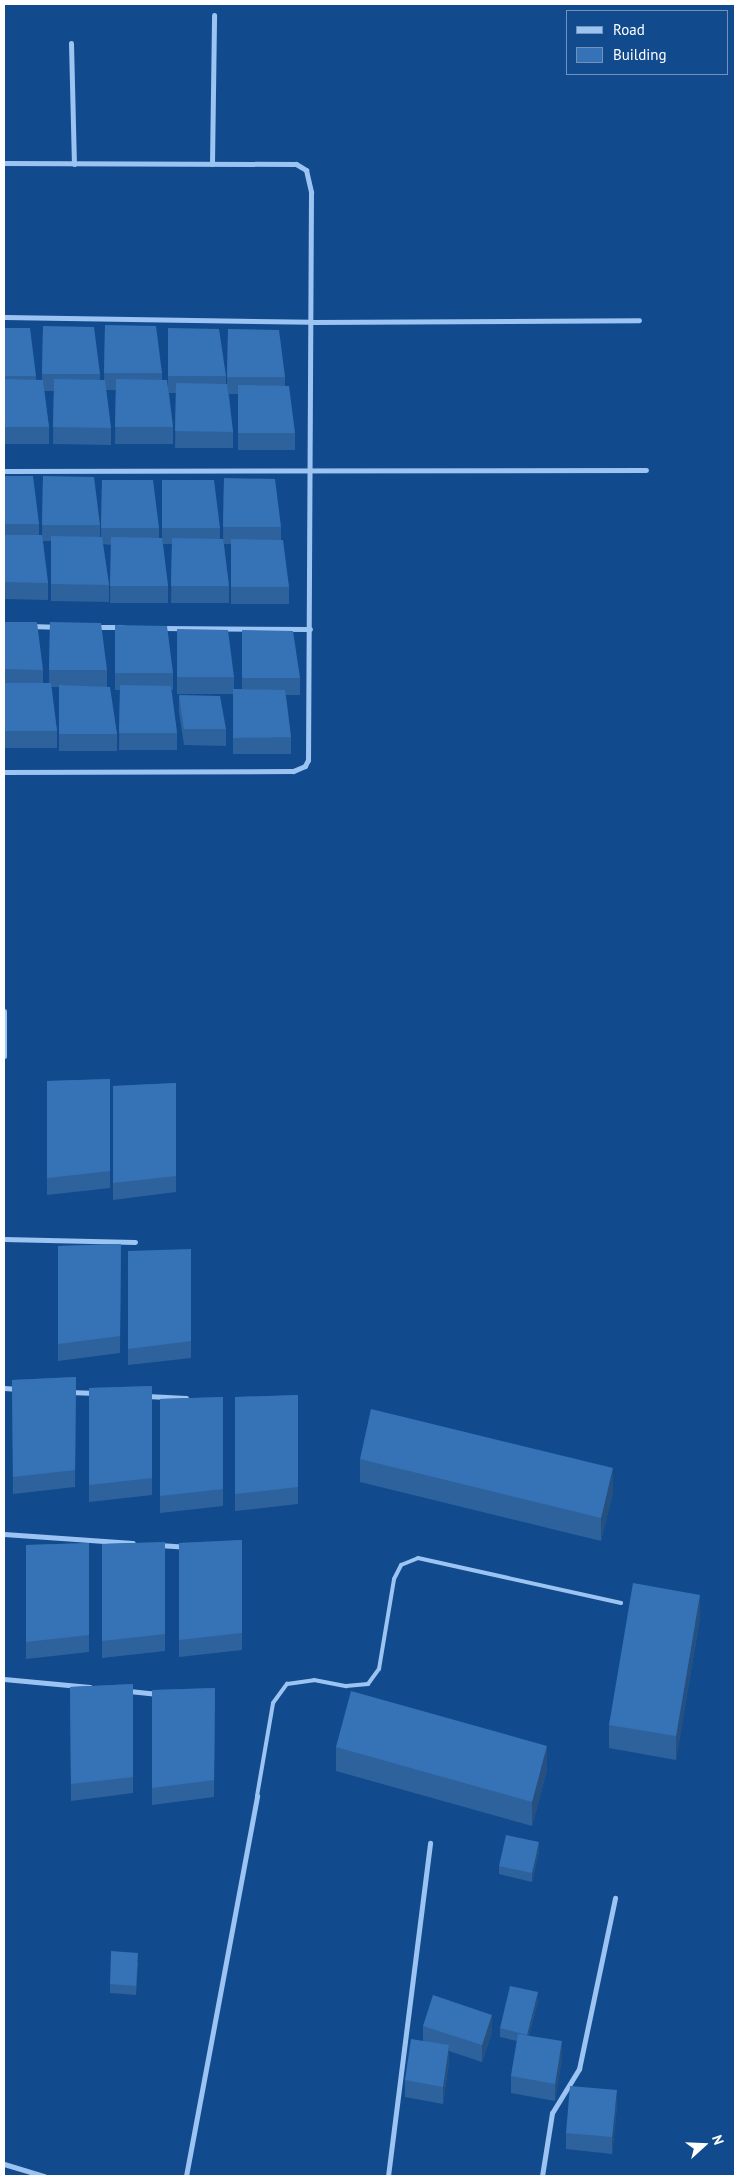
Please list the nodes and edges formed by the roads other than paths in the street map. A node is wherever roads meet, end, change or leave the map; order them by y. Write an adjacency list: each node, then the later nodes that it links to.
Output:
1 (214, 15): 5 (street)
2 (71, 42): 4 (street)
3 (4, 163): 4 (street)
4 (74, 164): 5 (street)
5 (212, 164): 8 (street)
6 (4, 317): 8 (street)
7 (638, 320): 8 (street)
8 (311, 322): 10 (street)
9 (646, 470): 10 (street)
10 (310, 471): 11 (street); 17 (street)
11 (4, 472)
12 (24, 626): 13 (street)
13 (63, 627)
14 (83, 627): 15 (street)
15 (132, 627)
16 (152, 628): 17 (street)
17 (310, 629): 18 (street)
18 (4, 772)
19 (4, 1011): 20 (street)
20 (4, 1056)
21 (4, 1239): 22 (street)
22 (135, 1242)
23 (4, 1388): 24 (street)
24 (23, 1389)
25 (61, 1391): 26 (street)
26 (100, 1393)
27 (138, 1395): 28 (street)
28 (186, 1398)
29 (4, 1534): 30 (street)
30 (141, 1544)
31 (151, 1545): 32 (street)
32 (190, 1548)
33 (621, 1603): 38 (lane)
34 (4, 1679): 35 (street)
35 (98, 1688)
36 (117, 1690): 37 (street)
37 (164, 1694)
38 (256, 1796): 43 (street)
39 (430, 1843): 44 (street)
40 (615, 1898): 45 (street)
41 (4, 2164): 42 (street)
42 (44, 2176)
43 (186, 2176)
44 (388, 2176)
45 (542, 2176)

